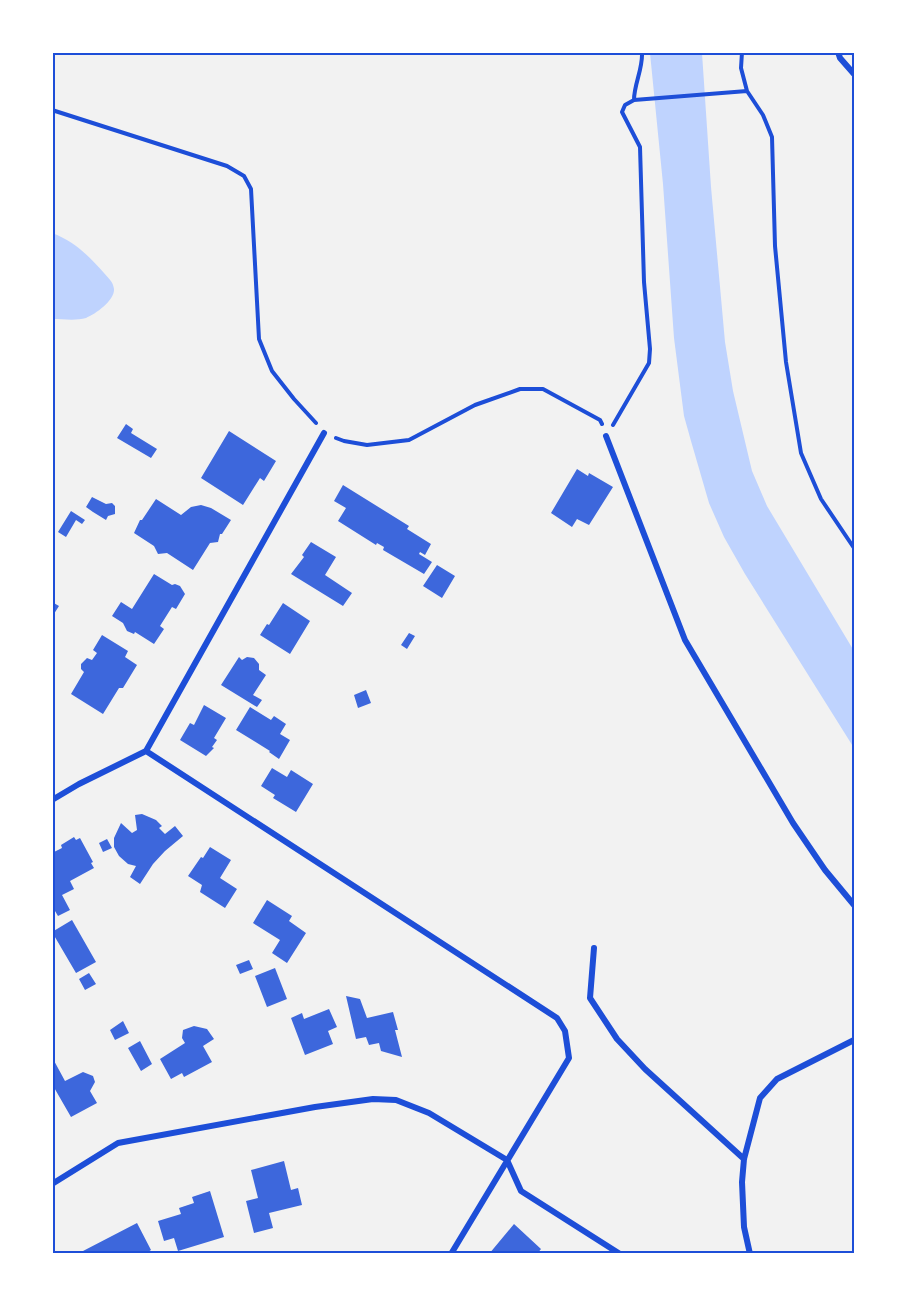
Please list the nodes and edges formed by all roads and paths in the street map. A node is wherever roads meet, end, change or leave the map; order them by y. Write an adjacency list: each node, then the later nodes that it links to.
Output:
1 (642, 52): 6 (path)
2 (742, 52): 5 (path)
3 (838, 52): 4 (street)
4 (855, 74)
5 (747, 91): 6 (path); 10 (path)
6 (634, 100): 9 (path)
7 (52, 110): 8 (path)
8 (324, 433): 9 (path); 11 (street)
9 (606, 436): 13 (street)
10 (855, 548)
11 (146, 751): 12 (street); 17 (street)
12 (52, 801)
13 (855, 905)
14 (594, 948): 16 (street)
15 (855, 1040): 16 (street)
16 (744, 1159): 21 (street)
17 (507, 1160): 18 (street); 19 (street); 20 (street)
18 (52, 1184)
19 (451, 1254)
20 (620, 1254)
21 (750, 1254)

